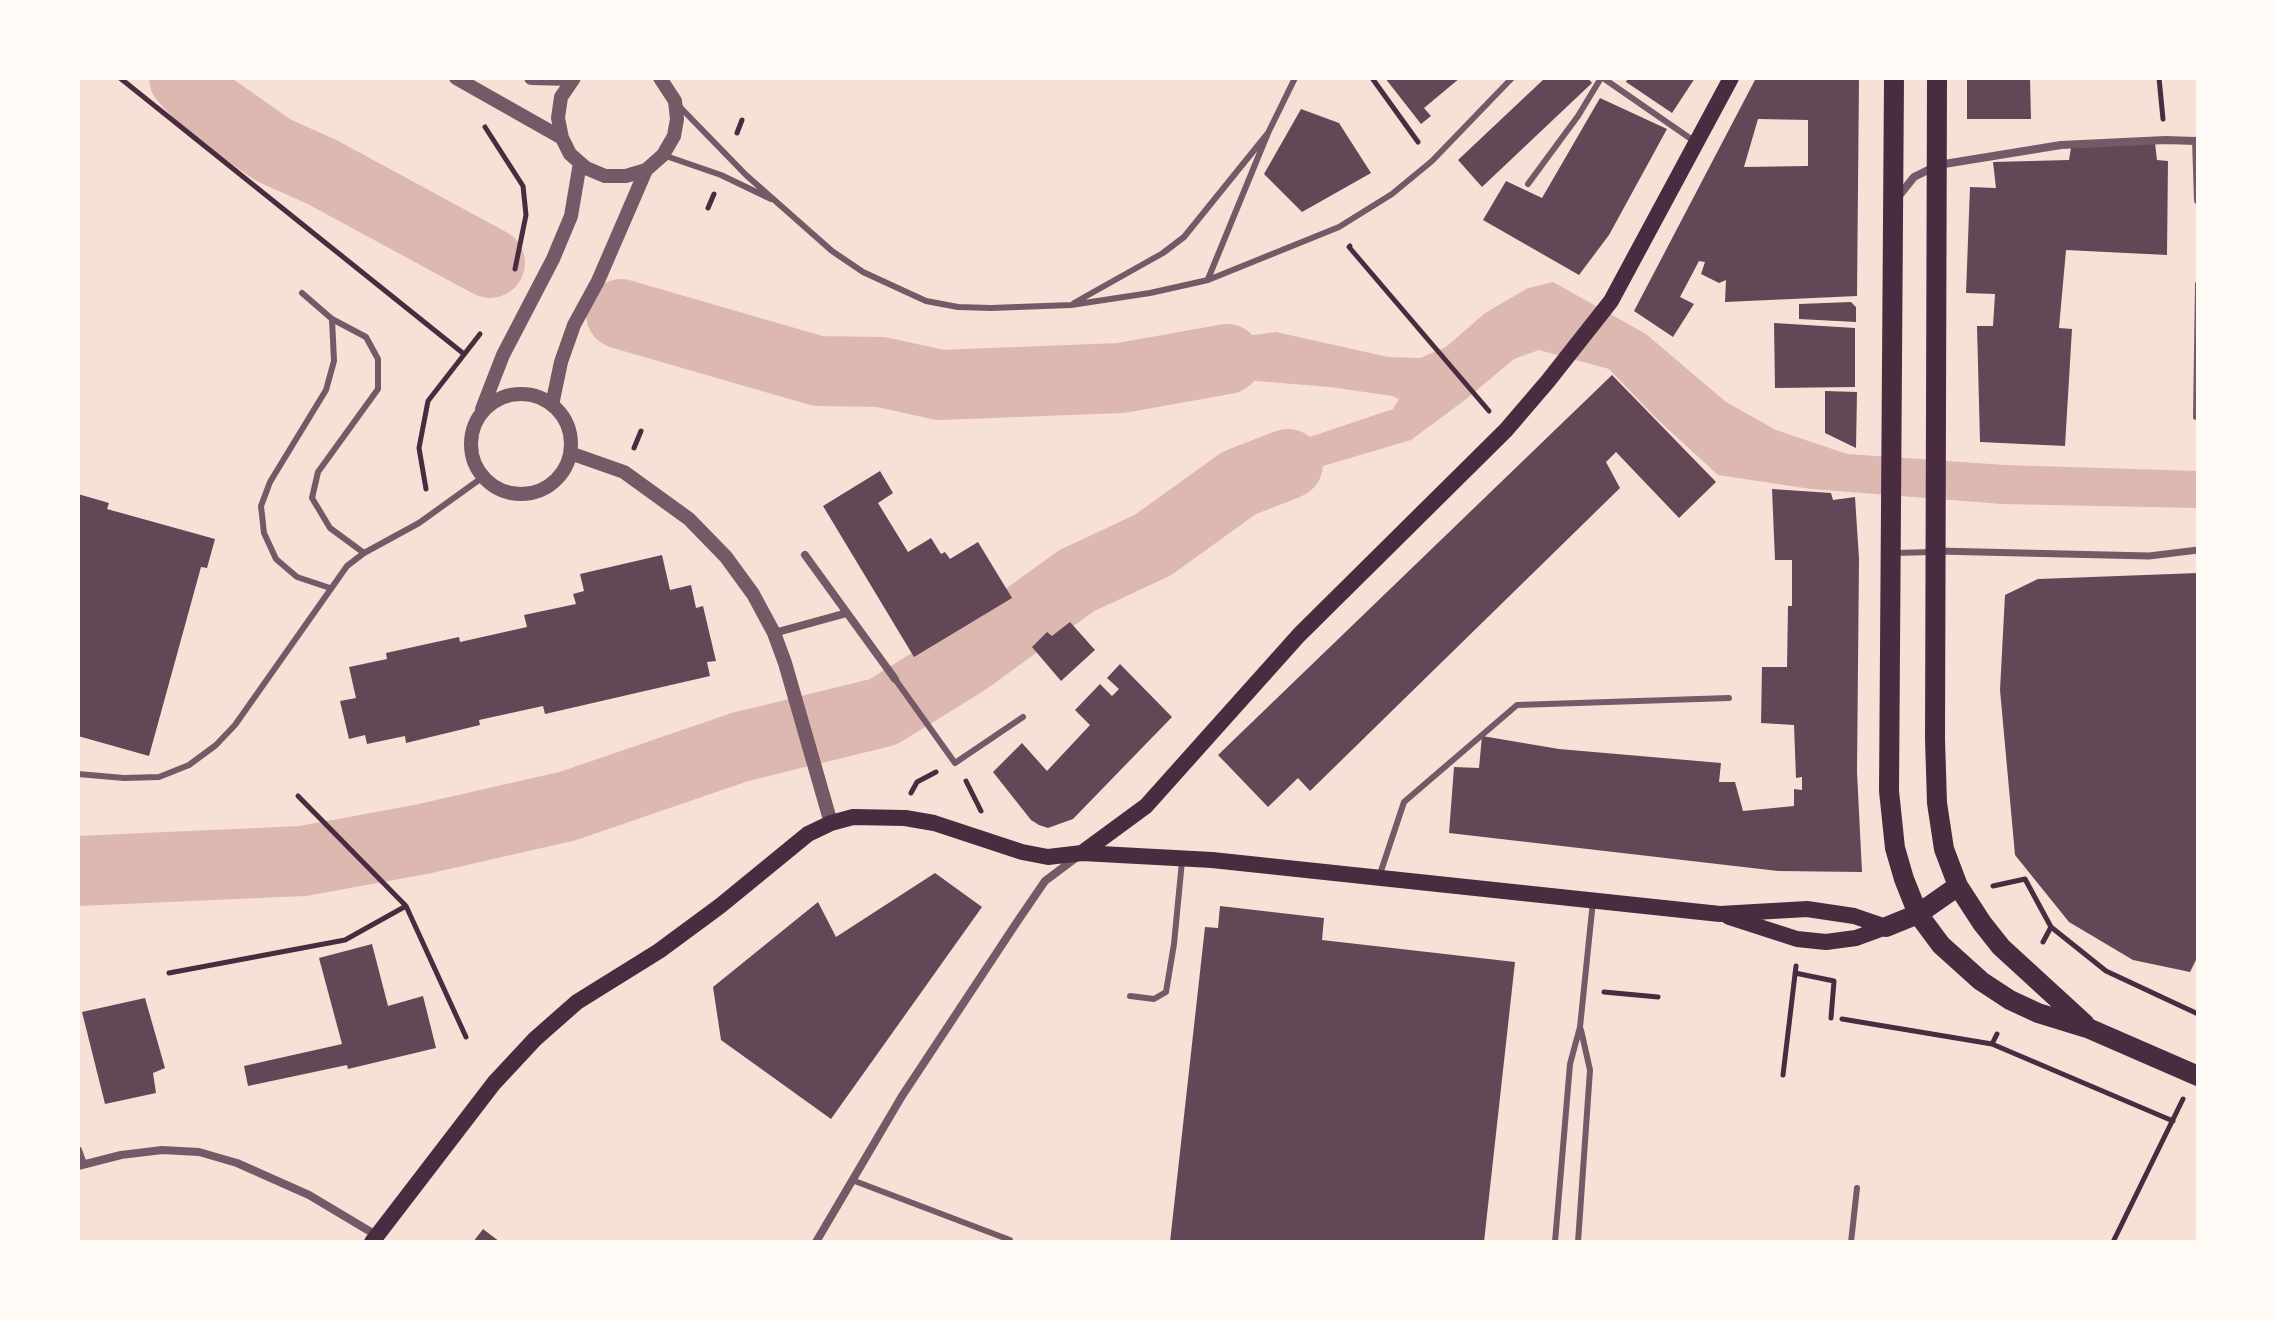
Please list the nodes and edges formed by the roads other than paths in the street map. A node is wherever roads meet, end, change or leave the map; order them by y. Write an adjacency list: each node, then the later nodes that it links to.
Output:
1 (456, 78): 13 (street)
2 (531, 78): 9 (street)
3 (1295, 78): 12 (lane)
4 (1512, 78): 23 (lane)
5 (1602, 78): 14 (lane); 19 (lane)
6 (1731, 78): 14 (main road)
7 (1894, 78): 22 (main road)
8 (1937, 78): 17 (main road)
9 (573, 79): 13 (street)
10 (666, 80): 11 (street)
11 (675, 101): 15 (street); 21 (lane)
12 (1268, 133): 23 (lane); 26 (lane)
13 (562, 138): 16 (street)
14 (1697, 143): 46 (main road)
15 (663, 155): 18 (street); 21 (lane)
16 (580, 163): 18 (street); 29 (street)
17 (1938, 165): 20 (street); 22 (street); 34 (main road)
18 (646, 170): 28 (street)
19 (1528, 184)
20 (2198, 200)
21 (777, 203): 26 (lane)
22 (1894, 204): 36 (main road)
23 (1208, 280): 26 (lane)
24 (2198, 284): 30 (lane)
25 (302, 293): 27 (lane)
26 (1071, 305)
27 (332, 319): 35 (lane); 38 (lane)
28 (552, 405): 29 (street); 31 (street)
29 (481, 414): 32 (street)
30 (2196, 417)
31 (570, 453): 32 (street); 40 (street)
32 (483, 477): 35 (lane)
33 (2198, 550): 34 (street)
34 (1936, 551): 36 (lane); 49 (main road)
35 (364, 553): 38 (lane)
36 (1890, 553): 52 (main road)
37 (805, 555): 39 (street)
38 (330, 588): 44 (lane)
39 (847, 613): 40 (street); 41 (street)
40 (774, 633): 45 (street)
41 (895, 679): 43 (lane)
42 (1729, 698): 48 (lane)
43 (1023, 717)
44 (78, 774)
45 (831, 823): 46 (main road); 62 (main road)
46 (1082, 853): 47 (main road); 60 (street)
47 (1182, 858): 48 (main road); 54 (lane)
48 (1379, 877): 50 (main road)
49 (1958, 886): 52 (main road); 56 (main road)
50 (1593, 901): 51 (main road); 55 (lane)
51 (1720, 914): 53 (main road); 53 (main road)
52 (1918, 914): 53 (main road); 56 (main road)
53 (1886, 927)
54 (1130, 996)
55 (1580, 1027): 65 (lane); 66 (lane)
56 (2090, 1029): 57 (main road)
57 (2198, 1076)
58 (78, 1150): 59 (street)
59 (81, 1165): 62 (street)
60 (852, 1180): 63 (street); 64 (lane)
61 (1857, 1188): 67 (lane)
62 (374, 1238)
63 (816, 1242)
64 (1010, 1242)
65 (1555, 1242)
66 (1578, 1242)
67 (1851, 1242)

